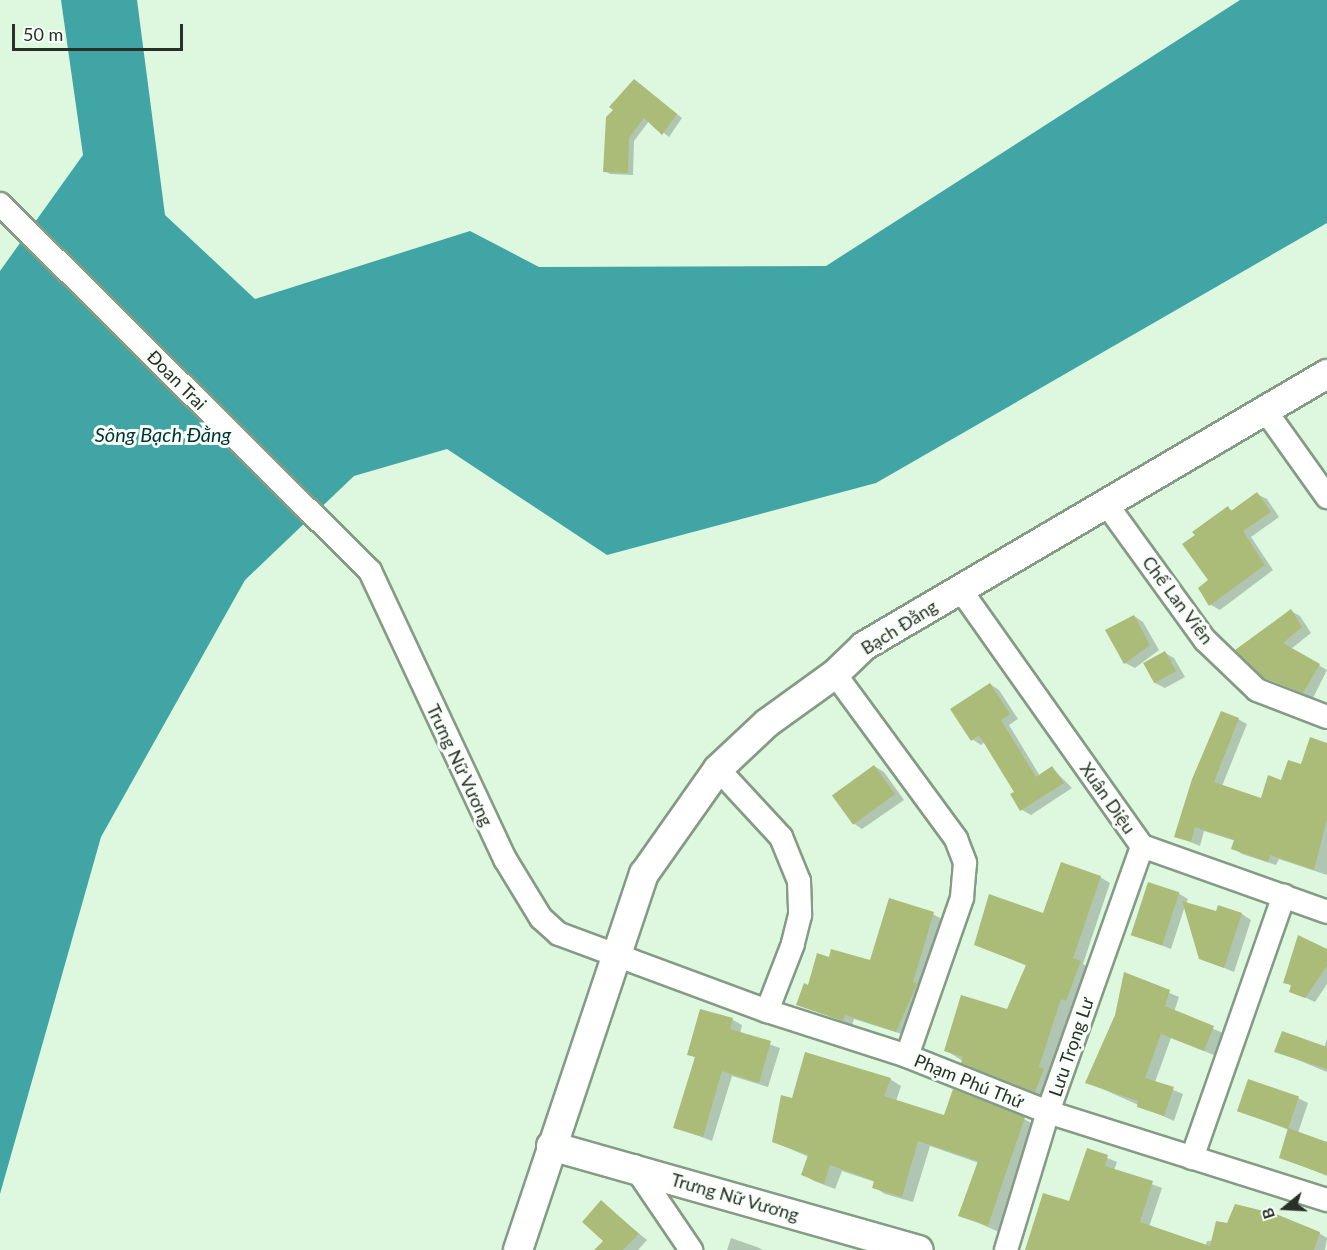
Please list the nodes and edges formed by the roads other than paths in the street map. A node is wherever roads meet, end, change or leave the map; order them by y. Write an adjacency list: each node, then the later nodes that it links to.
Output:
1 (8, 211): 6 (street, Đoan Trai)
2 (1327, 374): 3 (street, Bạch Đằng)
3 (1265, 410): 4 (street); 5 (street, Bạch Đằng)
4 (1327, 497)
5 (1105, 502): 7 (street, Bạch Đằng); 9 (street, Chế Lan Viên)
6 (339, 541): 14 (street, Trưng Nữ Vương)
7 (960, 589): 8 (street, Bạch Đằng); 11 (street, Xuân Diệu)
8 (835, 674): 10 (street, Bạch Đằng); 16 (street)
9 (1327, 717)
10 (718, 769): 14 (street, Bạch Đằng); 15 (street)
11 (1142, 846): 12 (street, Xuân Diệu); 17 (street, Lưu Trọng Lư)
12 (1284, 896): 13 (street, Xuân Diệu); 19 (street)
13 (1327, 912)
14 (614, 956): 15 (street, Phạm Phú Thứ); 18 (street, Bạch Đằng)
15 (767, 1011): 16 (street, Phạm Phú Thứ)
16 (907, 1056): 17 (street, Phạm Phú Thứ)
17 (1048, 1112): 19 (street, Phạm Phú Thứ); 25 (street, Lưu Trọng Lư)
18 (551, 1146): 20 (street, Trưng Nữ Vương); 22 (street, Bạch Đằng)
19 (1192, 1158): 21 (street, Phạm Phú Thứ)
20 (634, 1166): 23 (street); 24 (street, Trưng Nữ Vương)
21 (1327, 1200)
22 (518, 1250)
23 (691, 1250)
24 (919, 1250)
25 (1006, 1250)

